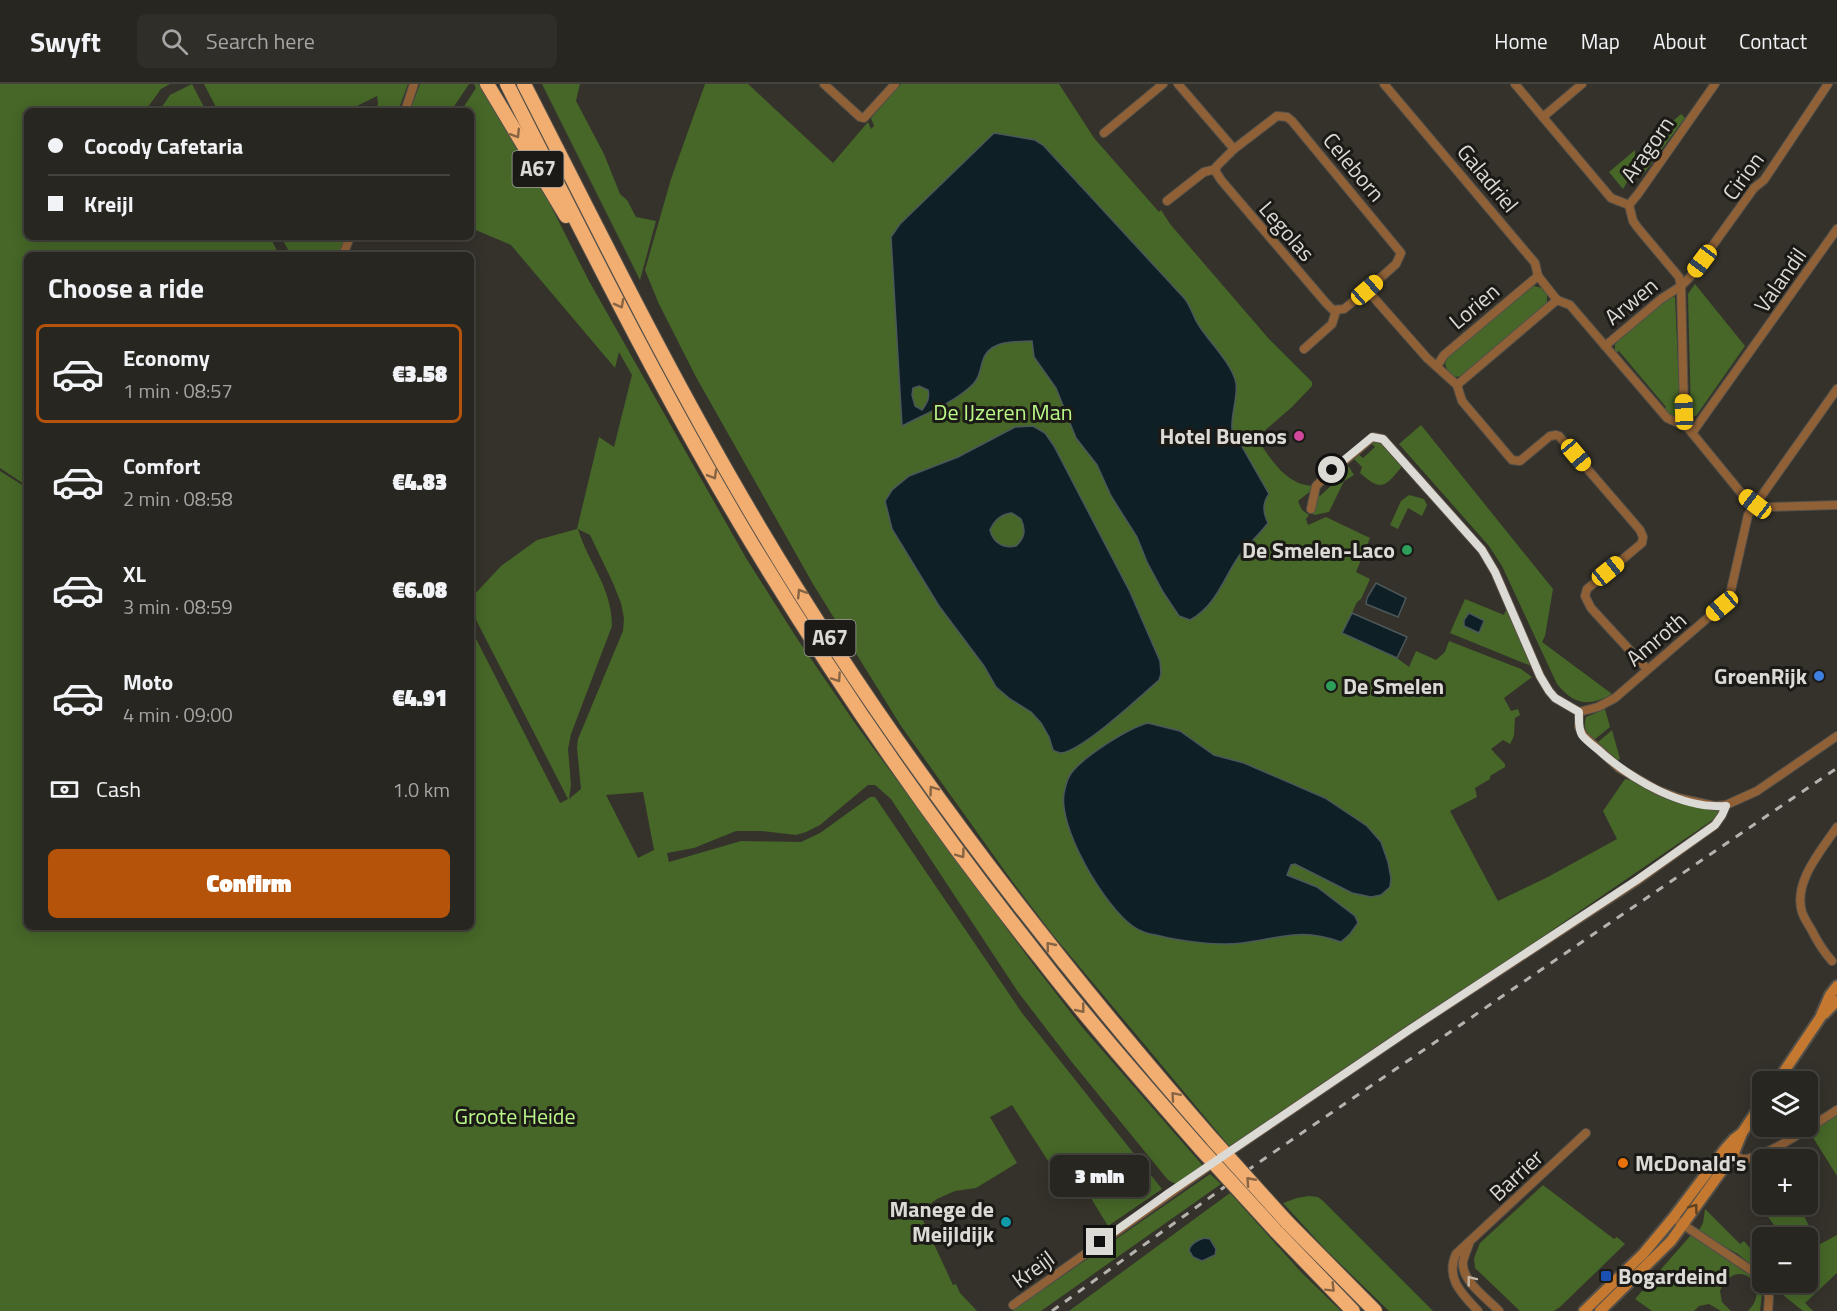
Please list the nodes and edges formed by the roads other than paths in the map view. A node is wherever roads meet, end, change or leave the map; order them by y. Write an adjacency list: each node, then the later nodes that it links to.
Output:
1 (414, 84): 14 (street)
2 (486, 84): 22 (highway, A67, one-way to 22)
3 (507, 84): 22 (highway, A67)
4 (524, 84): 57 (highway, A67, one-way to 4, bridge)
5 (824, 84): 6 (street)
6 (896, 84)
7 (1163, 84): 16 (street)
8 (1178, 84): 17 (street)
9 (1384, 84): 23 (street, Galadriel)
10 (1515, 84): 15 (street)
11 (1582, 84): 15 (street)
12 (1715, 84): 20 (street, Aragorn)
13 (1828, 84): 24 (street, Cirion)
14 (406, 108)
15 (1543, 117): 20 (street)
16 (1104, 134)
17 (1234, 149): 18 (street); 25 (street, Celeborn)
18 (1216, 169): 19 (street); 27 (street, Legolas)
19 (1167, 201)
20 (1629, 205): 24 (street)
21 (1837, 229): 33 (street, Valandil)
22 (593, 252): 56 (highway, A67, one-way to 56, bridge)
23 (1538, 276): 26 (street, Galadriel); 30 (street, Lorien)
24 (1681, 286): 28 (street, Arwen); 33 (street)
25 (1367, 290): 27 (street); 30 (street)
26 (1557, 300): 28 (street, Arwen); 31 (street)
27 (1336, 311): 29 (street)
28 (1605, 346): 33 (street, Arwen)
29 (1304, 349)
30 (1437, 366): 31 (street)
31 (1457, 385): 37 (street)
32 (1837, 389): 34 (street, Amroth)
33 (1689, 430): 34 (street)
34 (1755, 504): 35 (street); 37 (street, Amroth)
35 (1837, 505)
36 (1311, 509): 38 (street)
37 (1647, 669): 38 (street, Amroth)
38 (1579, 712): 40 (street)
39 (1837, 736): 40 (street)
40 (1726, 806): 55 (street, Kreijl)
41 (1837, 827): 42 (street)
42 (1832, 961)
43 (1837, 986): 45 (main road)
44 (1837, 1001): 45 (main road)
45 (1820, 1018): 46 (main road)
46 (1784, 1071)
47 (1837, 1110): 50 (street)
48 (1752, 1118): 50 (main road)
49 (1586, 1132): 52 (street, Barrier)
50 (1729, 1152): 51 (main road)
51 (1678, 1222): 53 (street); 60 (main road); 61 (main road)
52 (1469, 1242): 58 (street, Barrier); 59 (street, one-way to 52)
53 (1752, 1271)
54 (1767, 1293): 62 (street)
55 (1013, 1305)
56 (1353, 1311)
57 (1375, 1311)
58 (1478, 1311)
59 (1499, 1311)
60 (1584, 1311)
61 (1600, 1311)
62 (1768, 1311)

